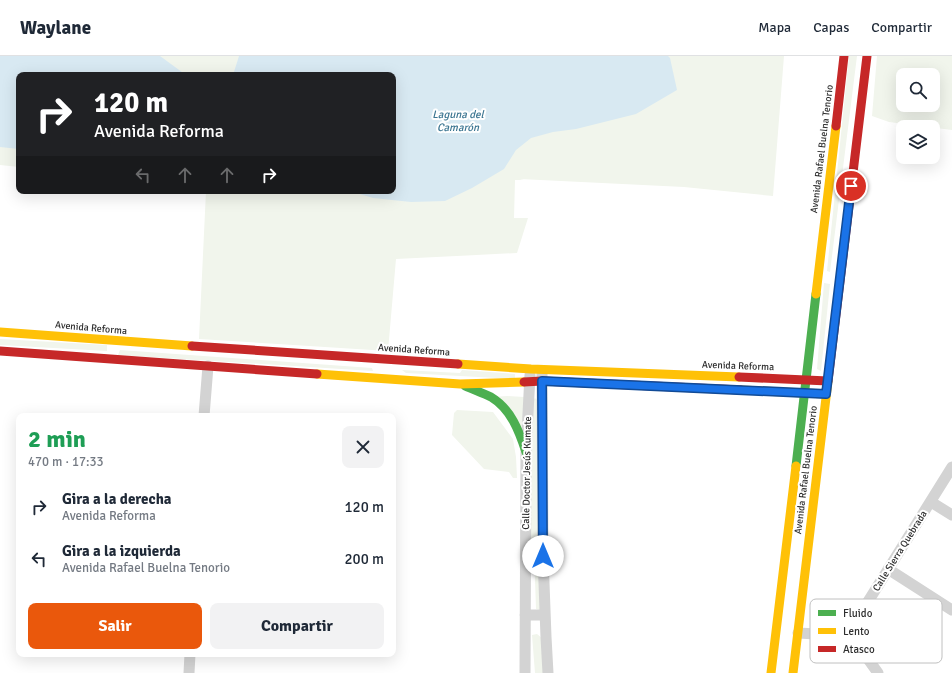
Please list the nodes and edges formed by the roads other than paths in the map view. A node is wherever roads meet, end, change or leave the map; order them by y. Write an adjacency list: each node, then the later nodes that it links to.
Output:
1 (844, 56): 8 (main road, Avenida Rafael Buelna Tenorio)
2 (867, 56): 10 (main road, Avenida Rafael Buelna Tenorio)
3 (0, 332): 6 (main road, Avenida Reforma)
4 (0, 351): 5 (main road)
5 (208, 366): 12 (main road); 15 (street)
6 (530, 369): 7 (main road, Avenida Reforma); 11 (street, Calle Doctor Jesús Kumate)
7 (543, 369): 8 (main road, Avenida Reforma); 9 (street, Calle Doctor Jesús Kumate)
8 (805, 380): 10 (main road, Avenida Reforma); 13 (main road, Avenida Rafael Buelna Tenorio)
9 (542, 381): 11 (main road); 13 (main road); 26 (street, Calle Doctor Jesús Kumate)
10 (828, 381): 14 (main road, Avenida Rafael Buelna Tenorio)
11 (530, 382): 12 (main road); 16 (street, Calle Doctor Jesús Kumate)
12 (460, 384): 16 (main road)
13 (804, 393): 14 (main road); 34 (main road, Avenida Rafael Buelna Tenorio)
14 (826, 394): 27 (main road, Avenida Rafael Buelna Tenorio)
15 (204, 413)
16 (526, 452): 25 (street, Calle Doctor Jesús Kumate)
17 (952, 467): 18 (street, Calle Sierra Quebrada)
18 (931, 502): 19 (street); 20 (street, Calle Sierra Quebrada)
19 (952, 515)
20 (888, 569): 21 (street, Calle Sierra Quebrada); 22 (street)
21 (870, 599)
22 (935, 599)
23 (942, 604): 24 (street)
24 (952, 610)
25 (525, 615): 26 (street); 32 (street, Calle Doctor Jesús Kumate)
26 (545, 615): 33 (street, Calle Doctor Jesús Kumate)
27 (798, 633): 28 (street); 35 (main road, Avenida Rafael Buelna Tenorio)
28 (810, 634)
29 (190, 657): 31 (street)
30 (871, 663): 36 (street)
31 (189, 673)
32 (525, 673)
33 (548, 673)
34 (771, 673)
35 (792, 673)
36 (878, 673)

